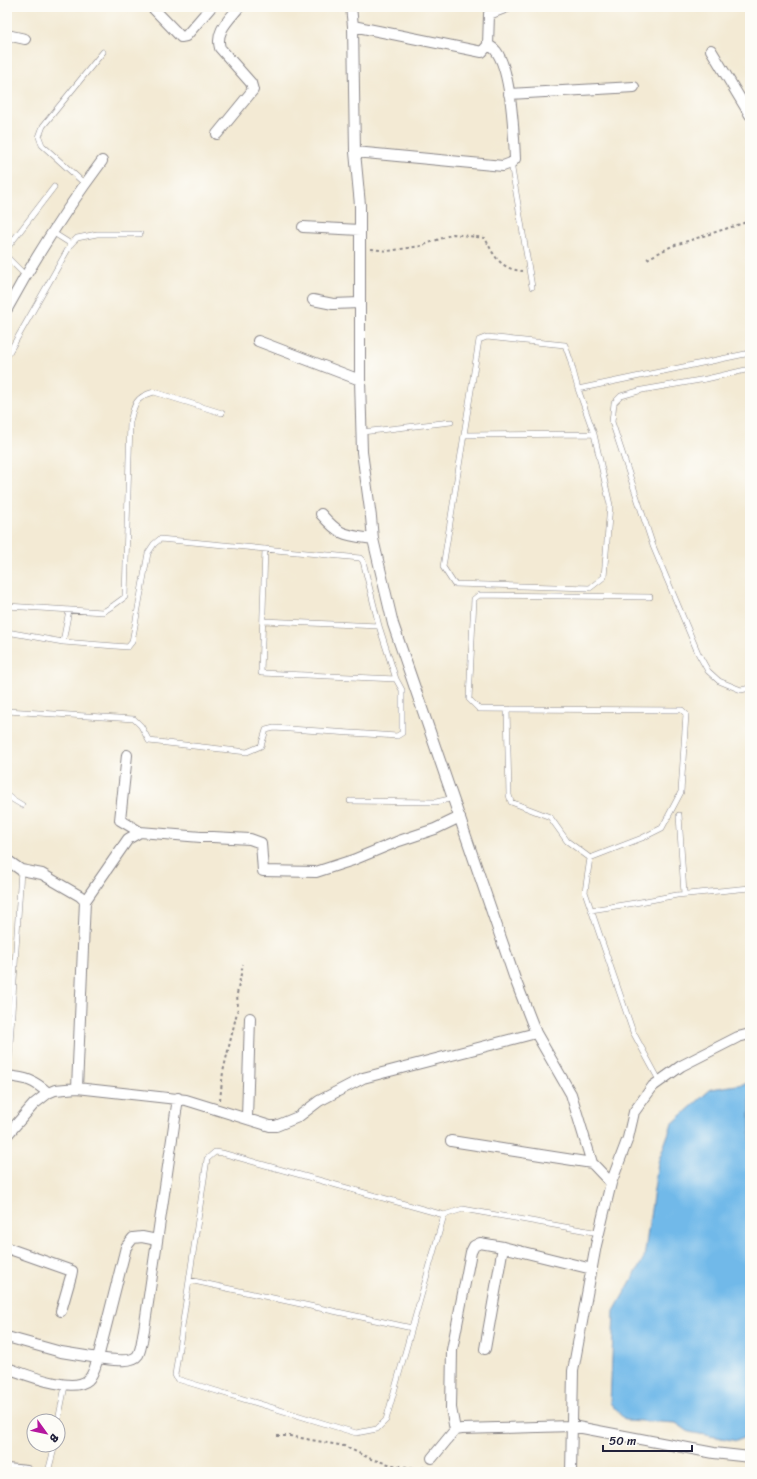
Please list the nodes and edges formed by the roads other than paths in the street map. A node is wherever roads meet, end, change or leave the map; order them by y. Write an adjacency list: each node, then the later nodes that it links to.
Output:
1 (152, 7): 2 (street)
2 (211, 7)
3 (238, 7): 15 (street)
4 (507, 7): 9 (street)
5 (349, 8): 6 (street)
6 (353, 26): 9 (street); 16 (street)
7 (7, 35): 8 (street)
8 (25, 39)
9 (488, 45): 13 (street)
10 (711, 50): 14 (street)
11 (103, 52): 19 (lane)
12 (634, 87): 13 (street)
13 (509, 94): 18 (street)
14 (750, 115)
15 (216, 134)
16 (355, 152): 18 (street); 22 (street)
17 (102, 161): 19 (street)
18 (511, 163): 29 (lane)
19 (85, 184): 23 (street)
20 (54, 187): 26 (lane)
21 (303, 227): 22 (street)
22 (360, 230): 31 (street)
23 (52, 232): 25 (lane); 28 (street)
24 (140, 234): 25 (lane)
25 (71, 244): 35 (lane)
26 (7, 254)
27 (7, 257): 28 (lane)
28 (25, 275): 32 (street)
29 (532, 287)
30 (313, 300): 31 (street)
31 (360, 303): 37 (street)
32 (7, 309)
33 (258, 340): 37 (street)
34 (750, 353): 38 (lane)
35 (7, 356)
36 (750, 369): 55 (lane)
37 (360, 380): 41 (street)
38 (578, 389): 42 (lane); 43 (lane)
39 (222, 413): 49 (lane)
40 (451, 422): 41 (lane)
41 (362, 432): 45 (street)
42 (594, 434): 43 (lane); 43 (lane)
43 (464, 435)
44 (321, 514): 45 (street)
45 (373, 539): 60 (street)
46 (265, 549): 50 (lane); 51 (lane); 53 (lane)
47 (650, 597): 56 (lane)
48 (7, 606): 49 (lane)
49 (69, 610): 53 (lane)
50 (263, 621): 51 (lane); 54 (lane)
51 (379, 626): 54 (lane)
52 (7, 632): 53 (lane)
53 (63, 642)
54 (396, 679): 57 (lane)
55 (750, 688)
56 (507, 709): 66 (lane); 66 (lane)
57 (7, 711)
58 (127, 755): 65 (street)
59 (7, 796): 62 (lane)
60 (454, 798): 61 (lane); 64 (street)
61 (350, 801)
62 (22, 805)
63 (679, 815): 70 (lane)
64 (460, 817): 65 (street); 74 (street)
65 (140, 832): 71 (street)
66 (590, 858): 72 (lane)
67 (7, 860): 68 (street)
68 (21, 870): 71 (street); 76 (lane)
69 (750, 888): 70 (lane)
70 (684, 894): 72 (lane)
71 (85, 901): 78 (street)
72 (591, 910): 77 (lane)
73 (250, 1018): 81 (street)
74 (536, 1033): 81 (street); 84 (street)
75 (750, 1034): 77 (street)
76 (8, 1076): 79 (street)
77 (660, 1082): 85 (street)
78 (77, 1088): 79 (street); 80 (street)
79 (48, 1093): 82 (street)
80 (178, 1098): 81 (street); 88 (street)
81 (247, 1118)
82 (7, 1135)
83 (451, 1141): 84 (street)
84 (592, 1164): 85 (street)
85 (611, 1183): 87 (street)
86 (444, 1215): 87 (lane); 92 (lane); 94 (lane)
87 (599, 1233): 91 (street)
88 (157, 1240): 97 (street); 97 (street)
89 (503, 1247): 91 (street); 96 (street); 102 (street)
90 (7, 1248): 93 (street)
91 (592, 1269): 101 (street)
92 (189, 1280): 94 (lane); 94 (lane)
93 (61, 1311)
94 (412, 1328)
95 (7, 1337): 97 (street)
96 (485, 1350)
97 (98, 1358): 99 (street)
98 (7, 1368): 99 (street)
99 (65, 1386): 100 (lane)
100 (60, 1413)
101 (572, 1426): 102 (street); 104 (street); 109 (street)
102 (454, 1430): 105 (street)
103 (53, 1453): 106 (lane)
104 (750, 1457)
105 (432, 1458)
106 (49, 1468)
107 (7, 1470): 108 (street)
108 (27, 1472)
109 (570, 1472)

